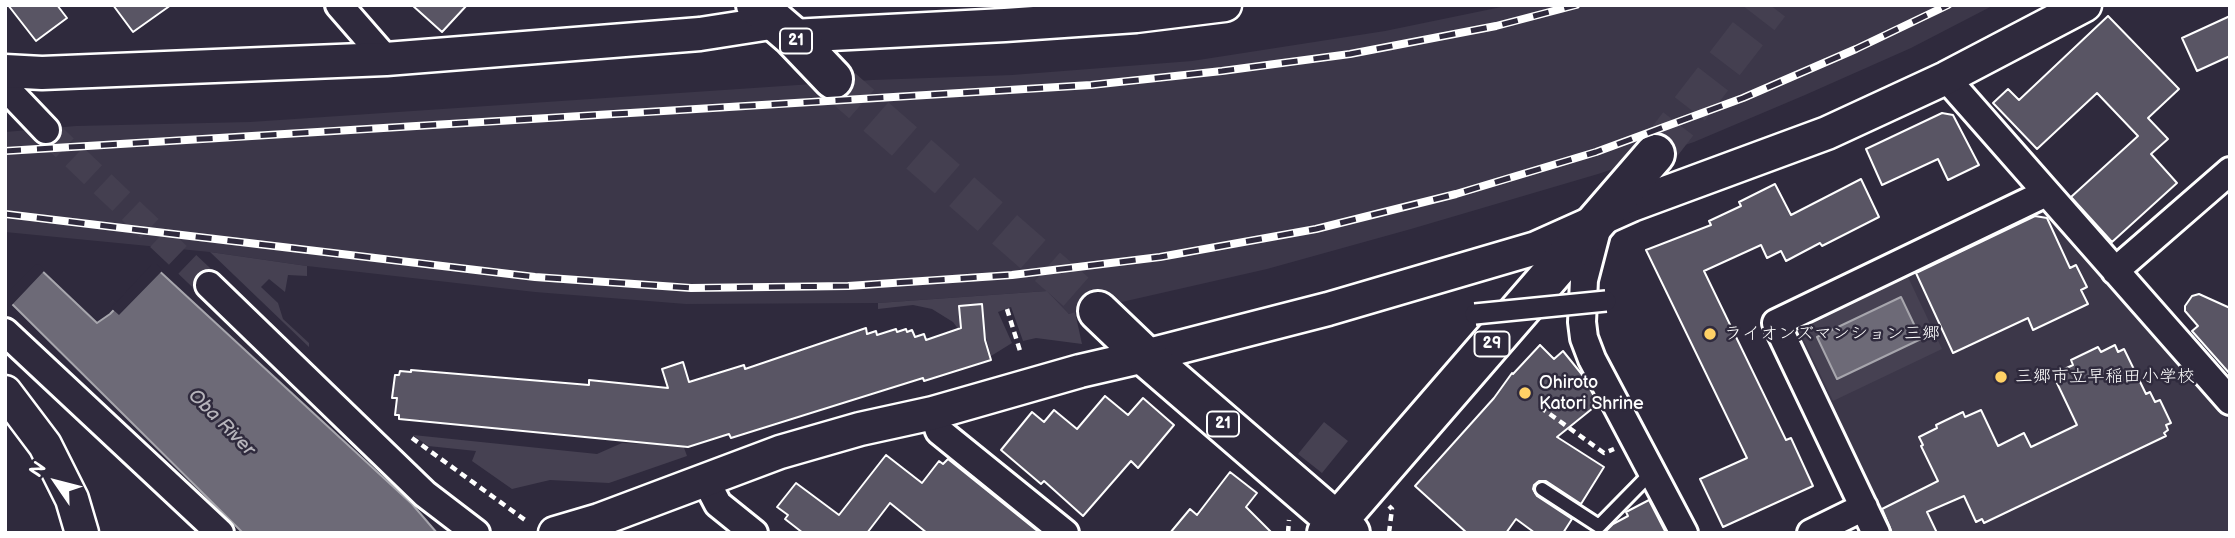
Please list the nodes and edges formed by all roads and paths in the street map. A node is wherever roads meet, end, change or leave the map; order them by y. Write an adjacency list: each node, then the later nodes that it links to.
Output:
1 (339, 5): 6 (street)
2 (1225, 5): 4 (street)
3 (2085, 5): 8 (street)
4 (1135, 11): 5 (street)
5 (775, 21): 6 (street); 9 (main road, 21)
6 (386, 59): 7 (street)
7 (5, 71)
8 (1946, 78): 14 (street); 15 (street)
9 (833, 79)
10 (5, 87): 11 (street)
11 (46, 130)
12 (1655, 154): 15 (main road, 29)
13 (2230, 171): 16 (street)
14 (2046, 193): 16 (street); 34 (street)
15 (1599, 221): 24 (street); 31 (street); 36 (main road, 29)
16 (2115, 271): 26 (street)
17 (209, 285): 40 (street)
18 (1606, 301): 21 (street, bridge)
19 (1007, 309): 23 (path)
20 (1098, 311): 24 (main road, 21)
21 (1475, 314)
22 (5, 332): 39 (street)
23 (1021, 354)
24 (1145, 356): 28 (street); 36 (main road, 21)
25 (5, 393): 38 (street)
26 (2230, 401)
27 (1540, 407): 30 (path)
28 (933, 413): 32 (street); 37 (street)
29 (412, 438): 35 (path)
30 (1623, 446)
31 (1652, 472): 33 (lane); 43 (street)
32 (706, 481): 41 (street); 42 (street)
33 (1542, 489)
34 (1864, 507): 44 (street); 45 (street)
35 (525, 520)
36 (1338, 529)
37 (1059, 531)
38 (82, 533)
39 (220, 533)
40 (476, 533)
41 (555, 533)
42 (754, 533)
43 (1684, 533)
44 (1811, 533)
45 (1876, 533)

